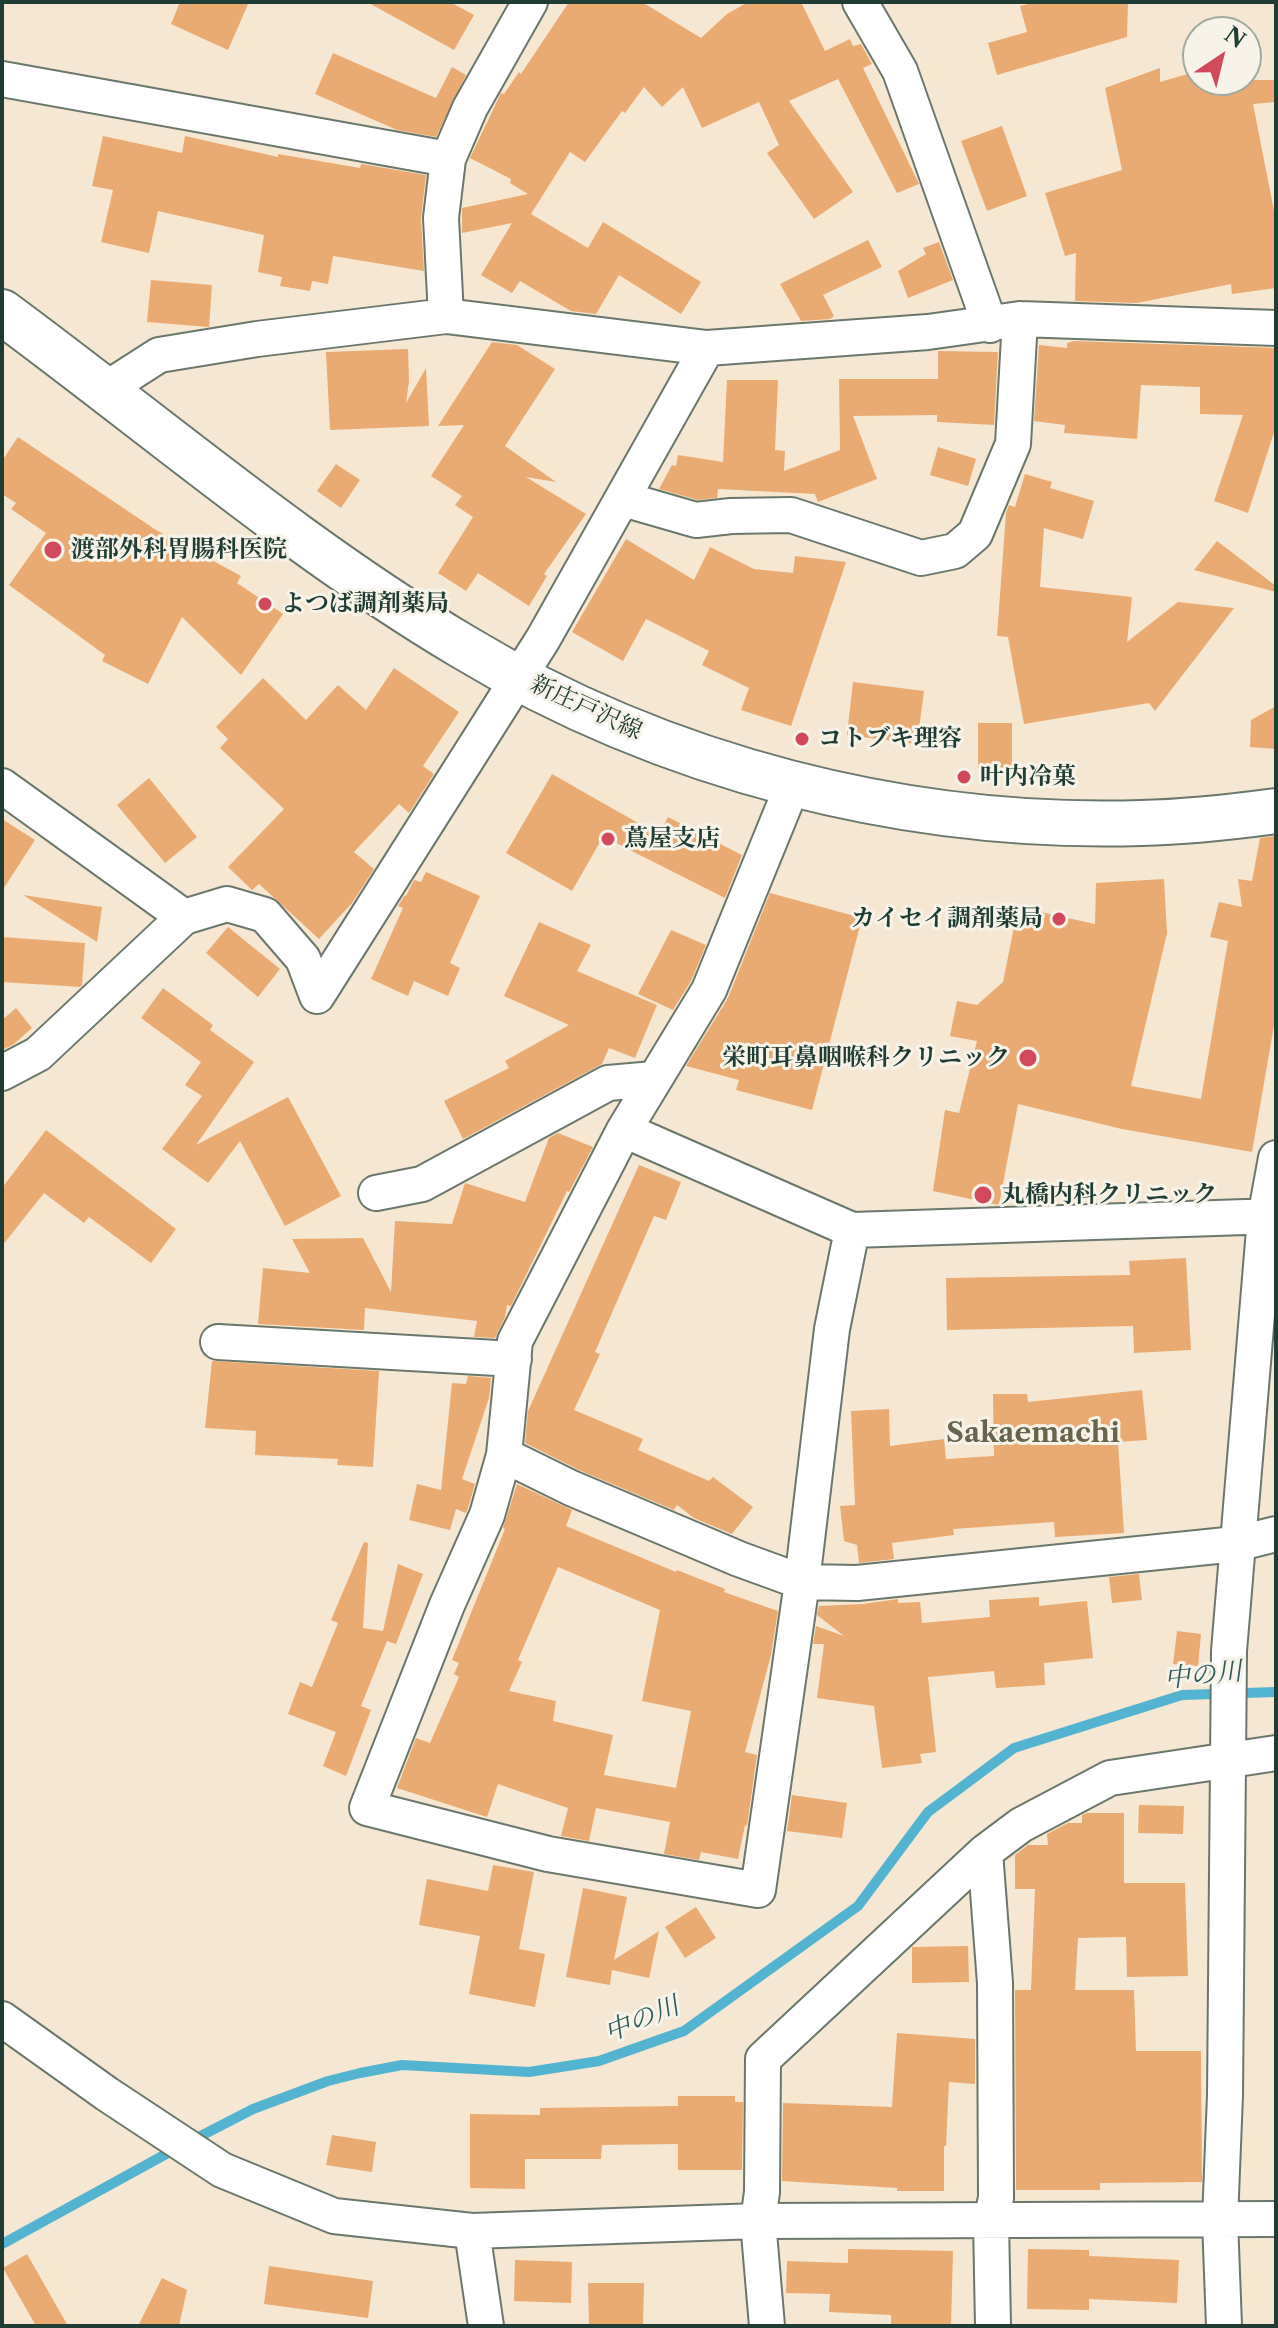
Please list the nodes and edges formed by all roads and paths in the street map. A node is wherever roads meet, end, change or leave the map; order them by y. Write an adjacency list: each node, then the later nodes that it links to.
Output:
1 (530, 2): 4 (street)
2 (860, 2): 7 (street)
3 (2, 79): 4 (street)
4 (448, 159): 6 (street)
5 (2, 312): 10 (main road, 新庄戸沢線)
6 (446, 316): 9 (street); 10 (street)
7 (1005, 322): 8 (street); 9 (street); 11 (street)
8 (1276, 328)
9 (707, 348): 11 (street)
10 (106, 389): 12 (main road, 新庄戸沢線)
11 (623, 499): 12 (street)
12 (519, 677): 13 (main road, 新庄戸沢線); 16 (street)
13 (793, 784): 15 (main road, 新庄戸沢線); 18 (street)
14 (2, 786): 16 (street)
15 (1276, 811)
16 (184, 917): 17 (street)
17 (2, 1073)
18 (654, 1079): 19 (street); 21 (street)
19 (624, 1130): 23 (street); 25 (street)
20 (1276, 1158): 22 (street)
21 (376, 1193)
22 (1270, 1217): 23 (street); 28 (street)
23 (852, 1230): 29 (street)
24 (218, 1342): 25 (street)
25 (514, 1359): 26 (street)
26 (504, 1455): 29 (street); 29 (street)
27 (1276, 1534): 28 (street)
28 (1236, 1544): 29 (street); 30 (street)
29 (802, 1582)
30 (1229, 1748): 31 (street); 32 (street); 35 (street)
31 (1276, 1753)
32 (985, 1852): 36 (street); 37 (street)
33 (2, 2019): 38 (street)
34 (1276, 2219): 35 (street)
35 (1220, 2220): 37 (street); 42 (street)
36 (758, 2221): 37 (street); 38 (street); 40 (street)
37 (991, 2221): 41 (street)
38 (472, 2231): 39 (street)
39 (486, 2326)
40 (767, 2326)
41 (993, 2326)
42 (1224, 2326)

